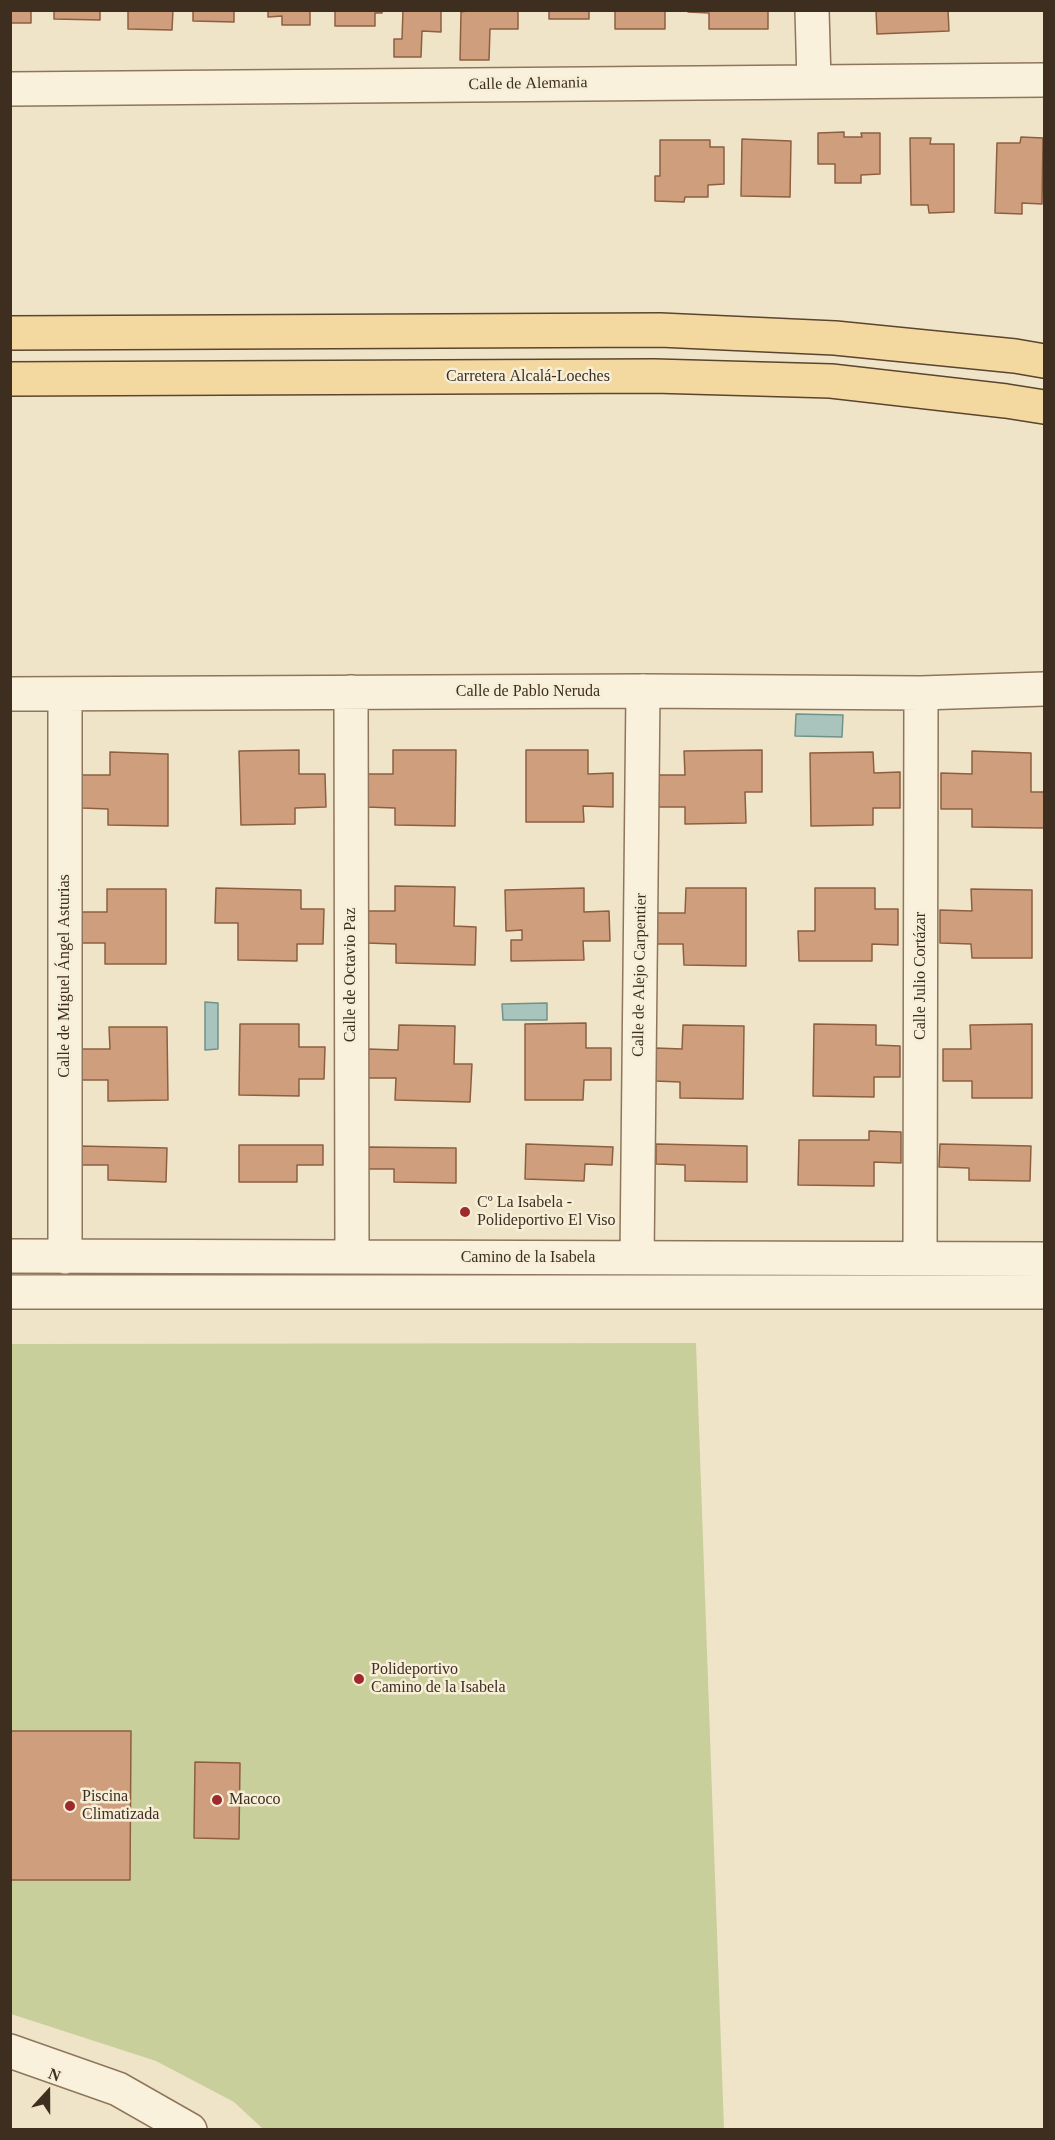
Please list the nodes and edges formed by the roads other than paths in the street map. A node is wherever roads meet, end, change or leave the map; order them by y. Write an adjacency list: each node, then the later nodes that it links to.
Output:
1 (812, 10): 3 (street)
2 (1044, 80): 3 (street, Calle de Alemania)
3 (814, 82): 4 (street, Calle de Alemania)
4 (10, 89)
5 (10, 333): 6 (main road)
6 (1044, 361)
7 (10, 379): 8 (main road, Carretera Alcalá-Loeches)
8 (1044, 407)
9 (1044, 689): 12 (street, Calle de Pablo Neruda)
10 (643, 691): 11 (street, Calle de Pablo Neruda); 12 (street, Calle de Pablo Neruda); 18 (street, Calle de Alejo Carpentier)
11 (351, 692): 14 (street, Calle de Pablo Neruda); 17 (street, Calle de Octavio Paz)
12 (921, 693): 19 (street, Calle Julio Cortázar)
13 (10, 694): 14 (street, Calle de Pablo Neruda)
14 (65, 695): 16 (street, Calle de Miguel Ángel Asturias)
15 (10, 1256): 16 (street, Camino de la Isabela)
16 (64, 1257): 17 (street, Camino de la Isabela)
17 (352, 1257): 18 (street, Camino de la Isabela)
18 (637, 1258): 19 (street, Camino de la Isabela)
19 (921, 1258): 20 (street, Camino de la Isabela)
20 (1044, 1259)
21 (10, 1292): 22 (street, Camino de la Isabela)
22 (1044, 1292)
23 (10, 2051): 24 (street)
24 (190, 2130)

